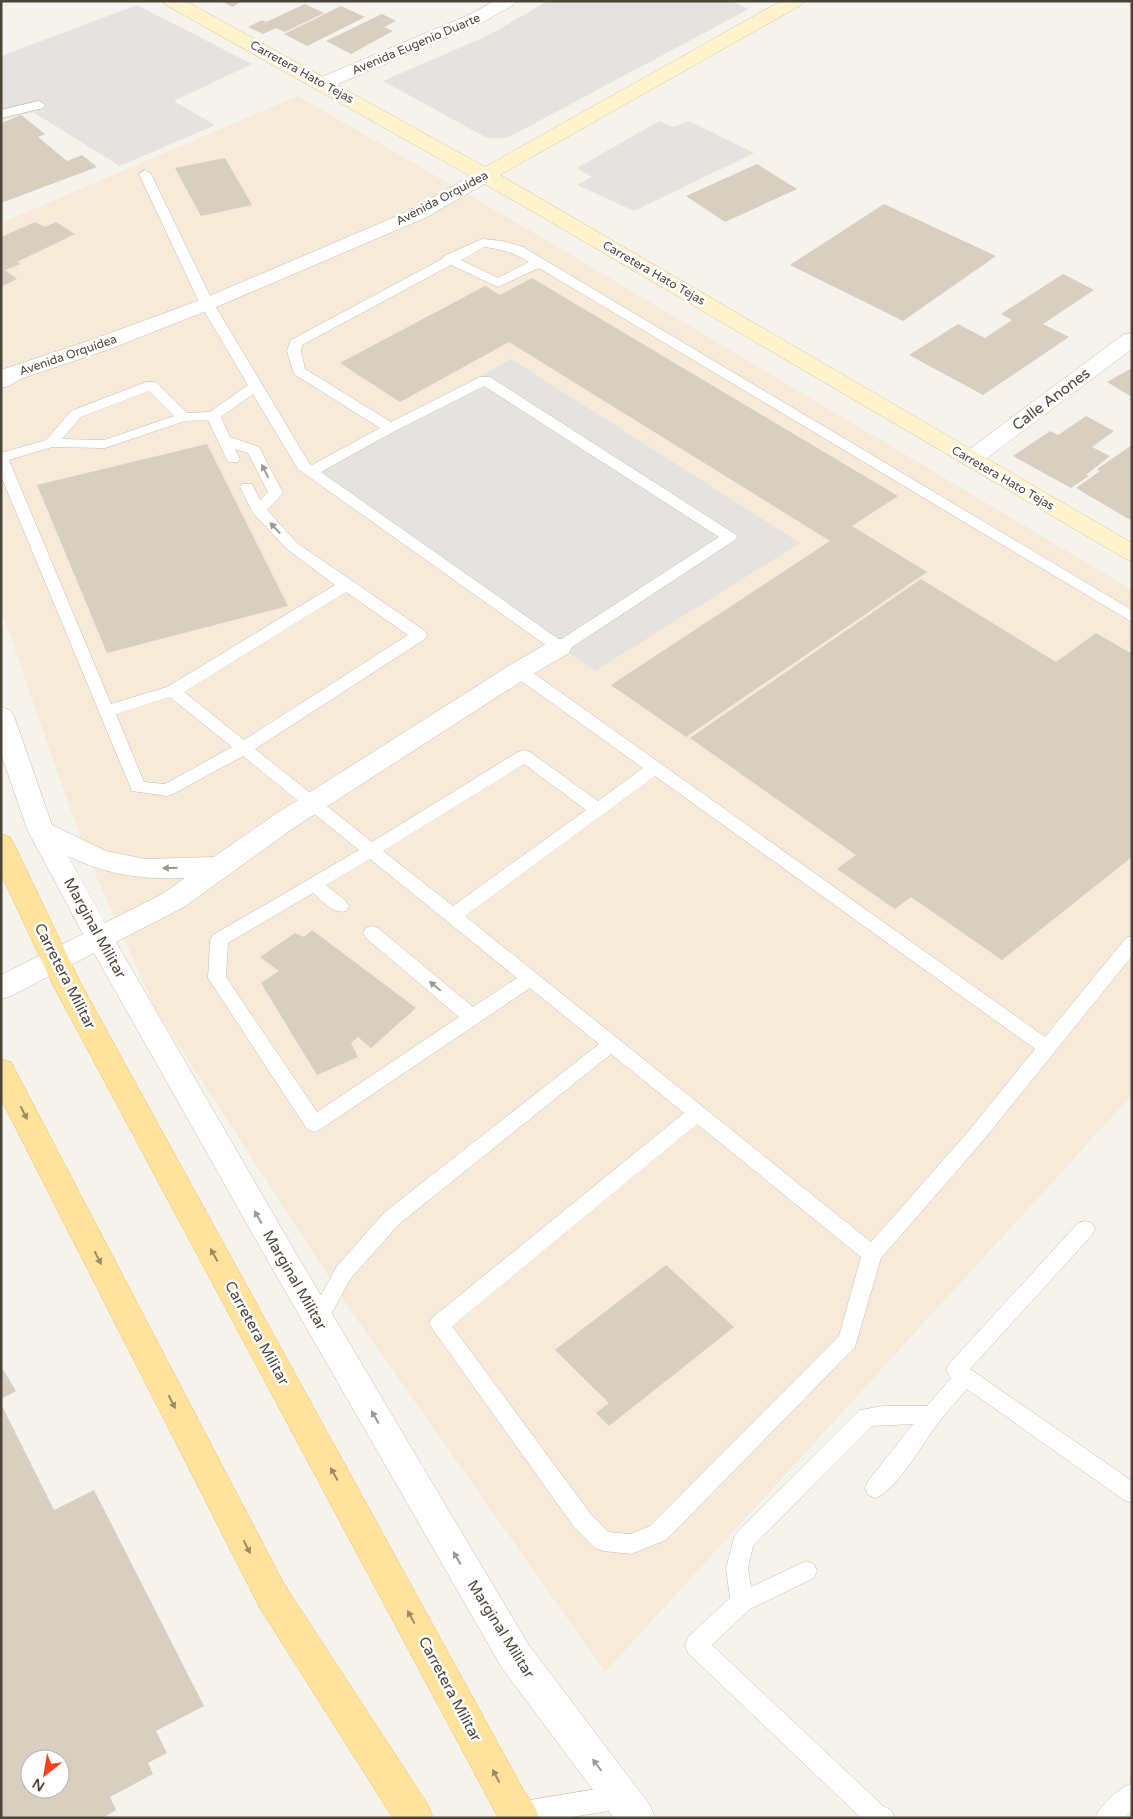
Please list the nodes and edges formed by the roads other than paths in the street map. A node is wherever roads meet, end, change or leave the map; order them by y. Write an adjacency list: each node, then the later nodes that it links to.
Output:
1 (172, 1): 4 (street, Carretera Hato Tejas)
2 (507, 1): 4 (street, Avenida Eugenio Duarte)
3 (795, 1): 8 (street, Avenida Orquídea)
4 (324, 84): 8 (street, Carretera Hato Tejas)
5 (39, 105): 6 (lane)
6 (1, 114)
7 (145, 174): 11 (lane)
8 (486, 175): 11 (street, Avenida Orquídea); 22 (street, Carretera Hato Tejas)
9 (450, 259): 10 (lane); 10 (lane); 17 (lane)
10 (538, 263): 28 (lane)
11 (208, 304): 13 (street, Avenida Orquídea); 14 (lane)
12 (1132, 339): 22 (street, Calle Anones)
13 (5, 376)
14 (256, 386): 15 (lane); 23 (lane)
15 (212, 416): 16 (lane); 18 (lane)
16 (183, 417): 19 (lane); 19 (lane)
17 (390, 428): 23 (lane); 29 (lane)
18 (224, 440): 21 (lane); 25 (lane, one-way to 18)
19 (51, 443): 20 (lane)
20 (1, 458): 32 (lane)
21 (233, 459)
22 (971, 459): 26 (street, Carretera Hato Tejas)
23 (312, 472): 29 (lane)
24 (247, 487): 25 (lane)
25 (258, 510): 27 (lane, one-way to 25)
26 (1132, 553)
27 (346, 585): 31 (lane); 34 (lane)
28 (1132, 617)
29 (560, 646): 30 (street)
30 (519, 671): 35 (lane); 36 (street)
31 (173, 691): 32 (lane); 34 (lane)
32 (107, 711): 34 (lane)
33 (1, 716): 38 (street, Marginal Militar)
34 (244, 748): 36 (lane)
35 (655, 768): 37 (lane); 53 (lane)
36 (312, 804): 40 (lane); 41 (street)
37 (598, 810): 40 (lane); 44 (lane)
38 (41, 831): 41 (street, one-way to 38); 46 (street, Marginal Militar)
39 (1, 844): 48 (main road, Carretera Militar)
40 (370, 851): 42 (lane); 44 (lane)
41 (219, 867): 46 (street)
42 (314, 884): 43 (lane); 51 (lane)
43 (340, 906)
44 (452, 916): 49 (lane)
45 (372, 933): 51 (lane, one-way to 45)
46 (99, 938): 48 (street); 58 (street, Marginal Militar, one-way to 46)
47 (1132, 943): 53 (lane)
48 (56, 960): 50 (street); 67 (main road, Carretera Militar, one-way to 48)
49 (529, 979): 51 (lane); 52 (lane)
50 (1, 988)
51 (472, 1017)
52 (611, 1044): 55 (lane); 58 (lane)
53 (1046, 1047): 57 (lane)
54 (1, 1070): 68 (main road, one-way to 68)
55 (697, 1113): 57 (lane); 57 (lane)
56 (1085, 1229): 59 (lane)
57 (872, 1254)
58 (318, 1319): 66 (street, Marginal Militar, one-way to 58)
59 (965, 1377): 60 (lane); 62 (lane)
60 (932, 1415): 61 (lane); 64 (lane)
61 (876, 1488)
62 (1132, 1493)
63 (806, 1571): 64 (lane)
64 (742, 1602): 69 (lane)
65 (1132, 1795): 70 (lane)
66 (629, 1807): 67 (lane)
67 (520, 1816)
68 (415, 1818)
69 (883, 1818)
70 (1107, 1818)

